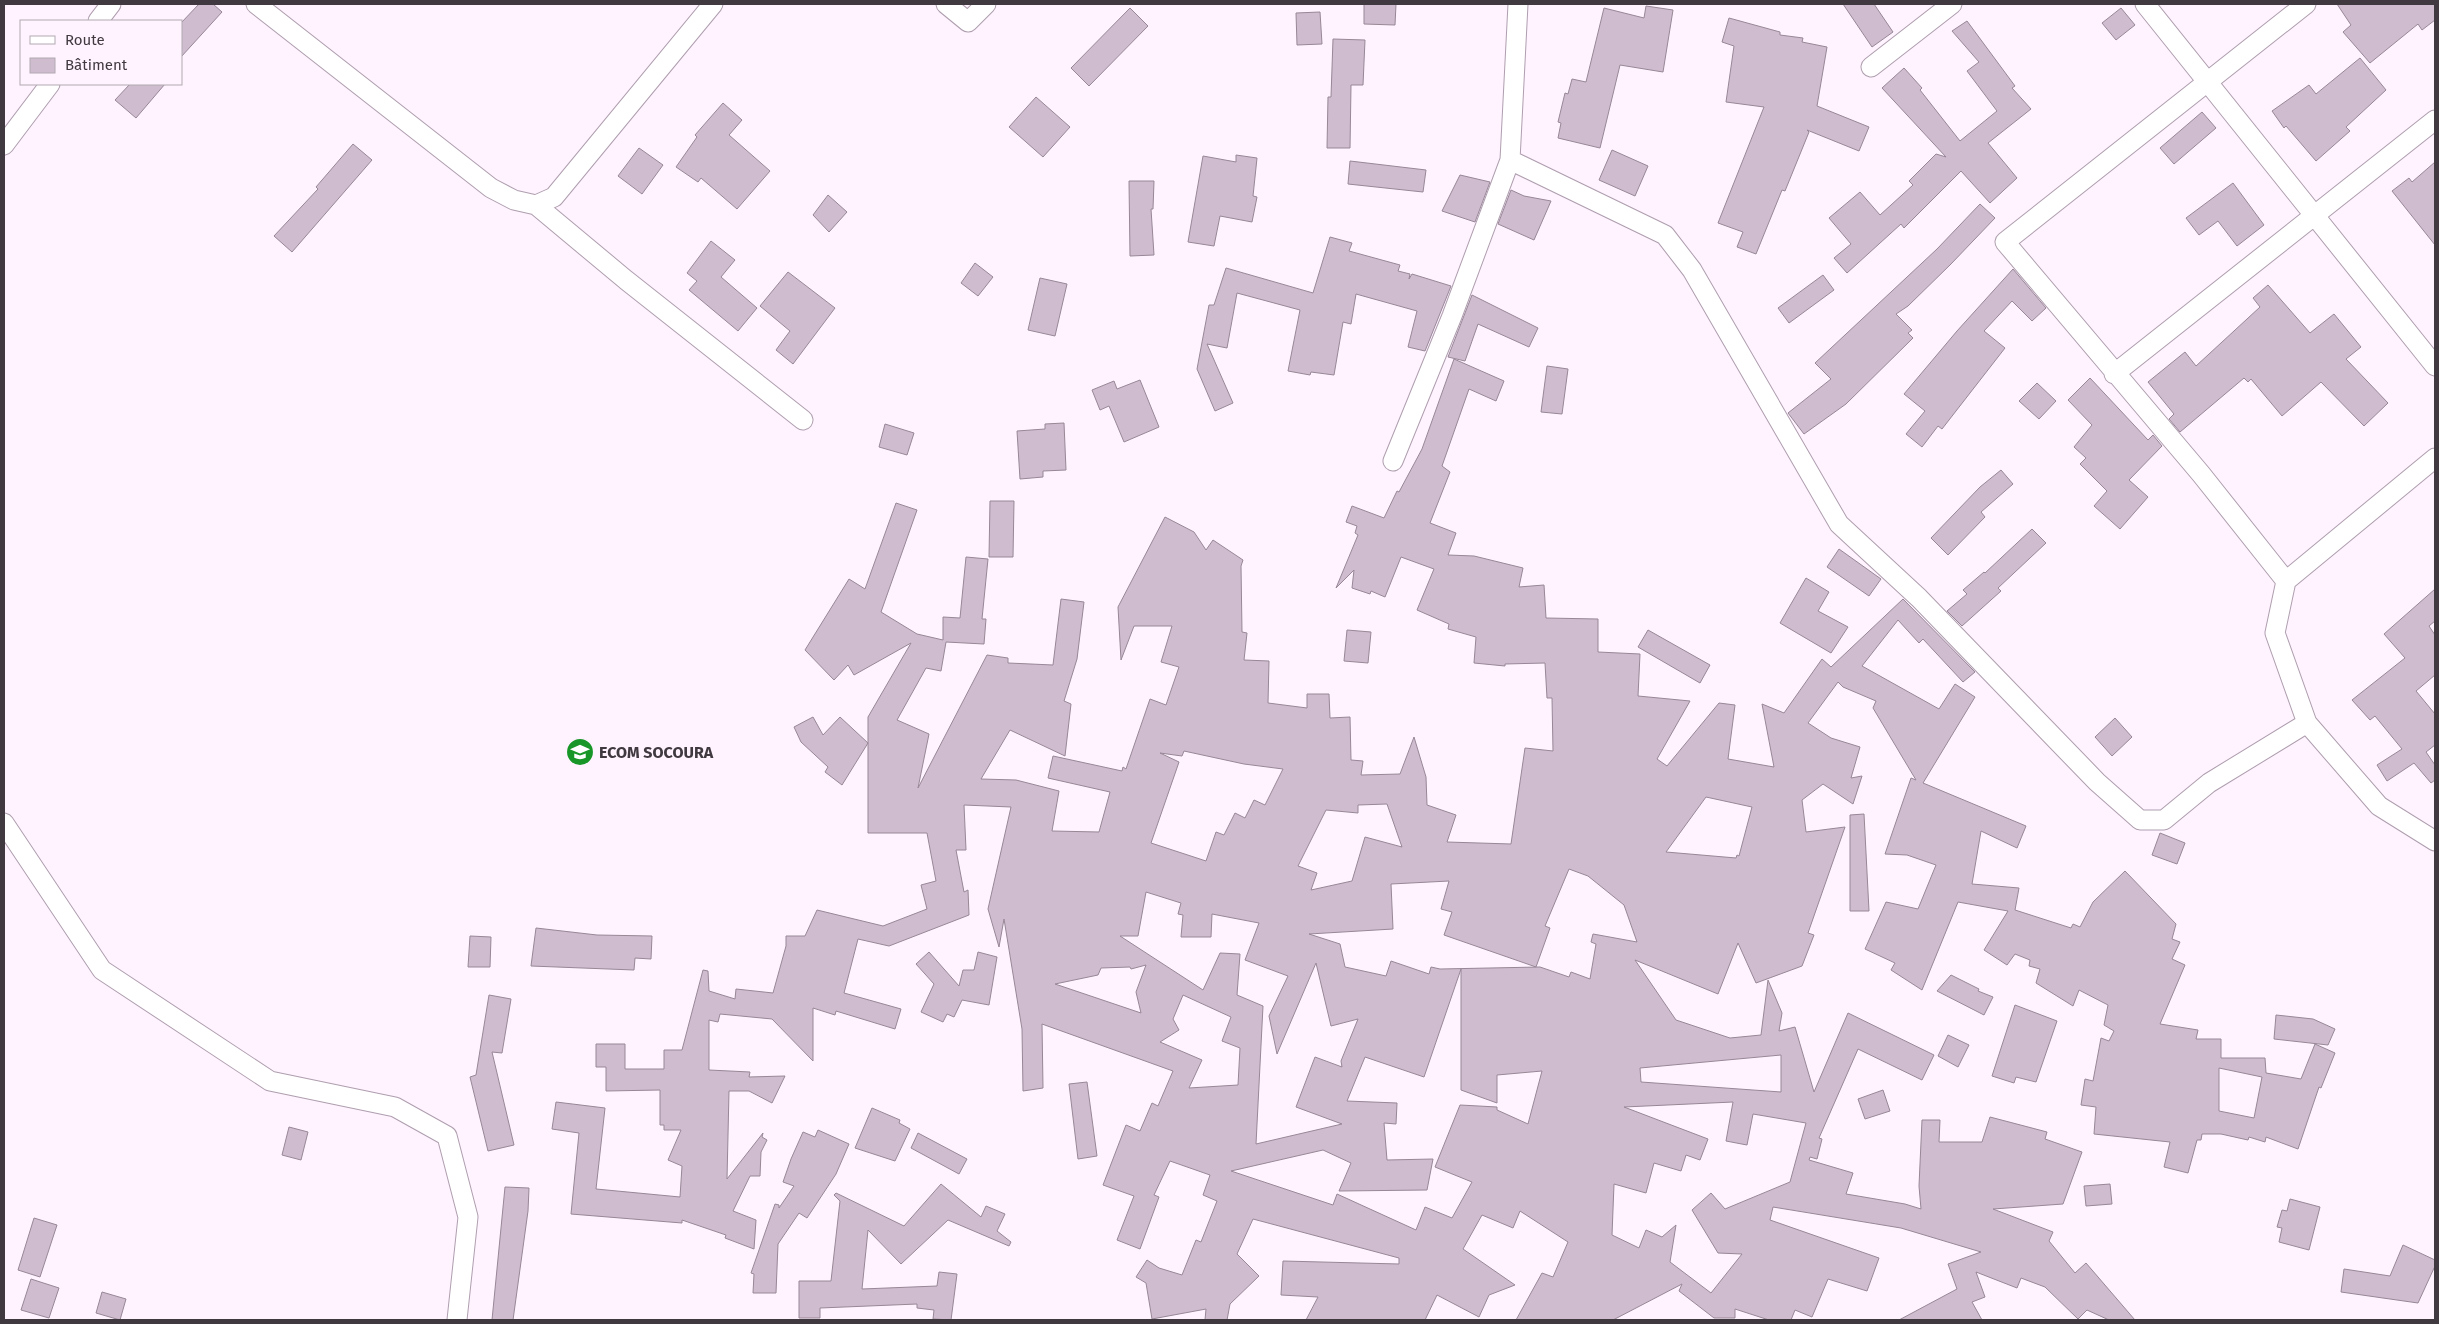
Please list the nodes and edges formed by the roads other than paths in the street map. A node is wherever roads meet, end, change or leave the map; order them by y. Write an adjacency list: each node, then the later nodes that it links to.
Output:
1 (111, 4): 10 (street)
2 (256, 4): 17 (street)
3 (713, 4): 17 (street)
4 (946, 4): 5 (street)
5 (986, 4)
6 (1518, 4): 16 (street)
7 (1952, 4): 11 (street)
8 (2144, 4): 12 (street)
9 (2306, 4): 12 (street)
10 (99, 20)
11 (1870, 67)
12 (2207, 82): 18 (street); 20 (street)
13 (49, 85): 15 (street)
14 (2435, 120): 18 (street)
15 (4, 144)
16 (1510, 160): 23 (street); 25 (street)
17 (536, 205): 21 (street)
18 (2314, 216): 19 (street); 20 (street)
19 (2435, 366)
20 (2114, 374): 24 (street)
21 (803, 420)
22 (2435, 458): 24 (street)
23 (1393, 461)
24 (2286, 581): 25 (street)
25 (2307, 723): 27 (street)
26 (4, 823): 28 (street)
27 (2435, 841)
28 (457, 1320)

